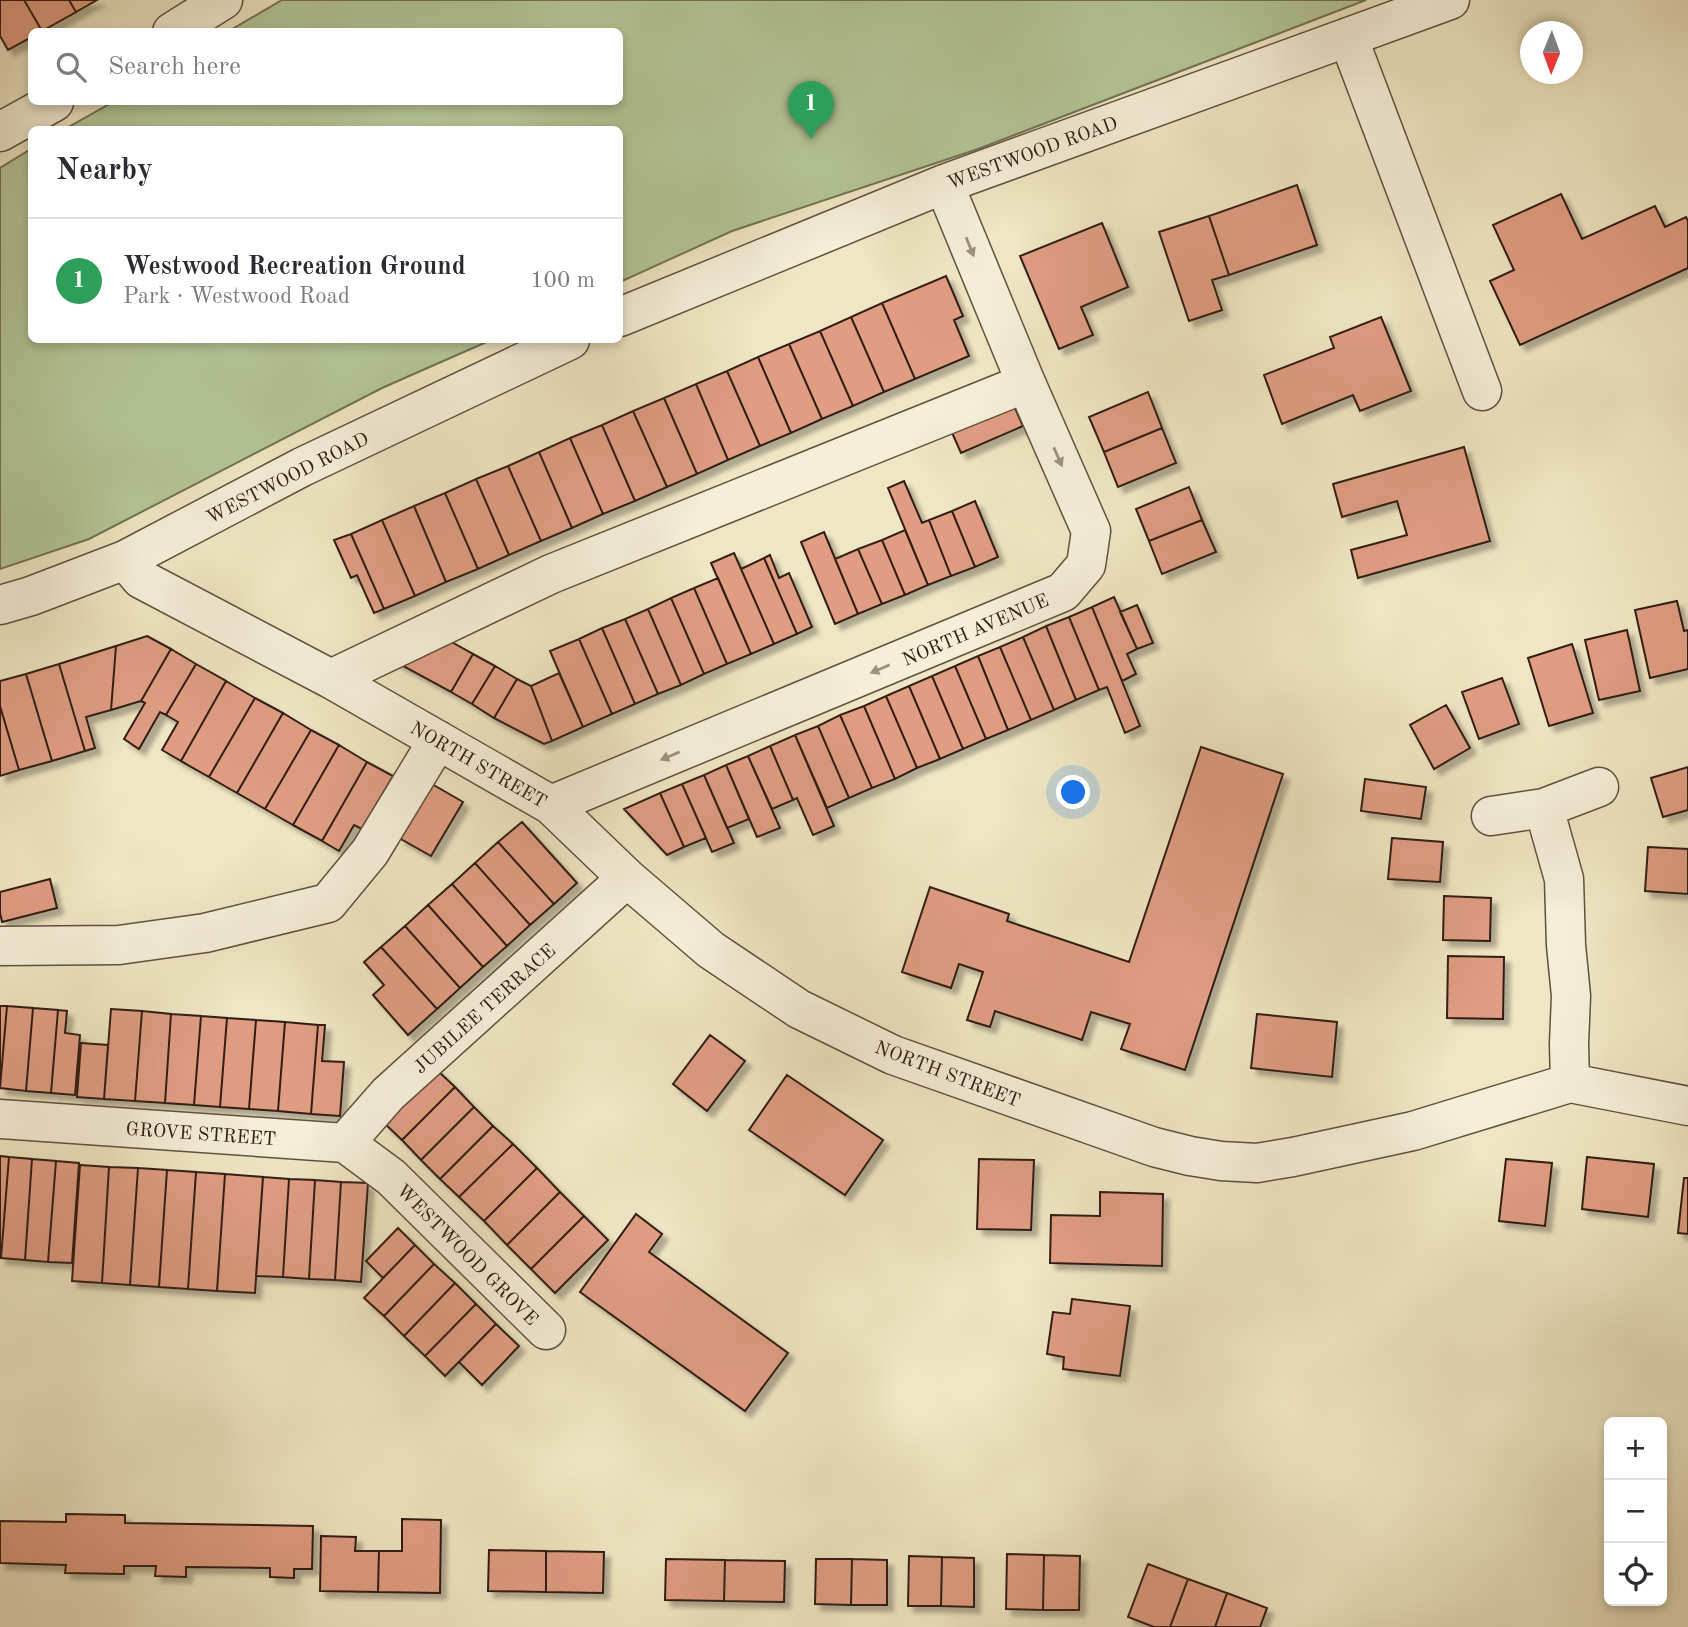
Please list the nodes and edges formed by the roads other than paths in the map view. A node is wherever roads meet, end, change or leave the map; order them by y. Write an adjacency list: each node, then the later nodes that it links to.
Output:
1 (223, 0): 3 (street)
2 (1450, 0): 4 (street, WESTWOOD ROAD)
3 (178, 28)
4 (1348, 37): 7 (street, WESTWOOD ROAD); 11 (street)
5 (49, 105): 6 (street)
6 (0, 132)
7 (944, 184): 8 (street, WESTWOOD ROAD); 10 (street, NORTH AVENUE, one-way to 10)
8 (623, 316)
9 (564, 343): 12 (street, WESTWOOD ROAD)
10 (1026, 383): 14 (street); 17 (street, NORTH AVENUE, one-way to 17)
11 (1482, 391)
12 (125, 560): 13 (street, WESTWOOD ROAD); 14 (street, NORTH STREET)
13 (0, 605)
14 (331, 679): 15 (street, NORTH STREET)
15 (438, 740): 17 (street, NORTH STREET); 21 (street)
16 (1599, 787): 18 (street)
17 (551, 805): 20 (street, NORTH STREET)
18 (1544, 807): 19 (street); 22 (street)
19 (1490, 816)
20 (627, 878): 22 (street, NORTH STREET); 25 (street, JUBILEE TERRACE)
21 (0, 946)
22 (1570, 1083): 23 (street, NORTH STREET)
23 (1688, 1106)
24 (0, 1119): 25 (street, GROVE STREET)
25 (345, 1143): 26 (street, WESTWOOD GROVE)
26 (546, 1331)

